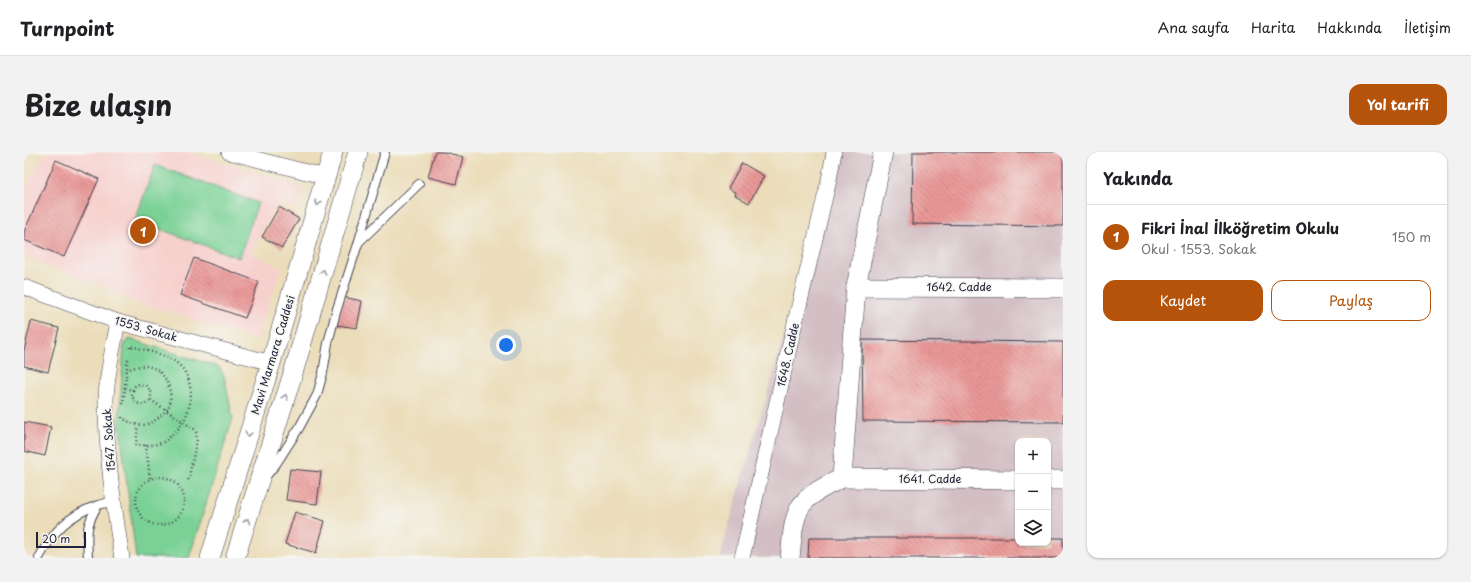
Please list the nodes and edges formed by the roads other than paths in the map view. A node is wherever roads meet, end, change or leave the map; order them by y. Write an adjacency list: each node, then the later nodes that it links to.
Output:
1 (229, 152): 7 (street)
2 (333, 152): 7 (street, Mavi Marmara Caddesi)
3 (358, 152): 19 (street, one-way to 3)
4 (385, 152): 9 (lane)
5 (834, 152): 27 (street, 1648. Cadde)
6 (883, 152): 11 (street)
7 (326, 178): 14 (street, Mavi Marmara Caddesi, one-way to 14)
8 (419, 184): 9 (lane)
9 (358, 244): 19 (lane)
10 (24, 287): 13 (street, 1553. Sokak)
11 (856, 287): 12 (street, 1642. Cadde); 15 (street)
12 (1063, 288)
13 (118, 322): 14 (street, 1553. Sokak); 20 (street, 1547. Sokak)
14 (271, 363): 25 (street, Mavi Marmara Caddesi, one-way to 25)
15 (842, 478): 16 (street, 1641. Cadde); 28 (street)
16 (1015, 480)
17 (1051, 480): 18 (street)
18 (1063, 480)
19 (256, 489): 26 (street, one-way to 19)
20 (114, 502): 21 (lane); 24 (street, 1547. Sokak)
21 (98, 505): 22 (lane); 23 (lane)
22 (39, 558)
23 (88, 558)
24 (122, 558)
25 (210, 558)
26 (235, 558)
27 (742, 558)
28 (790, 558)

